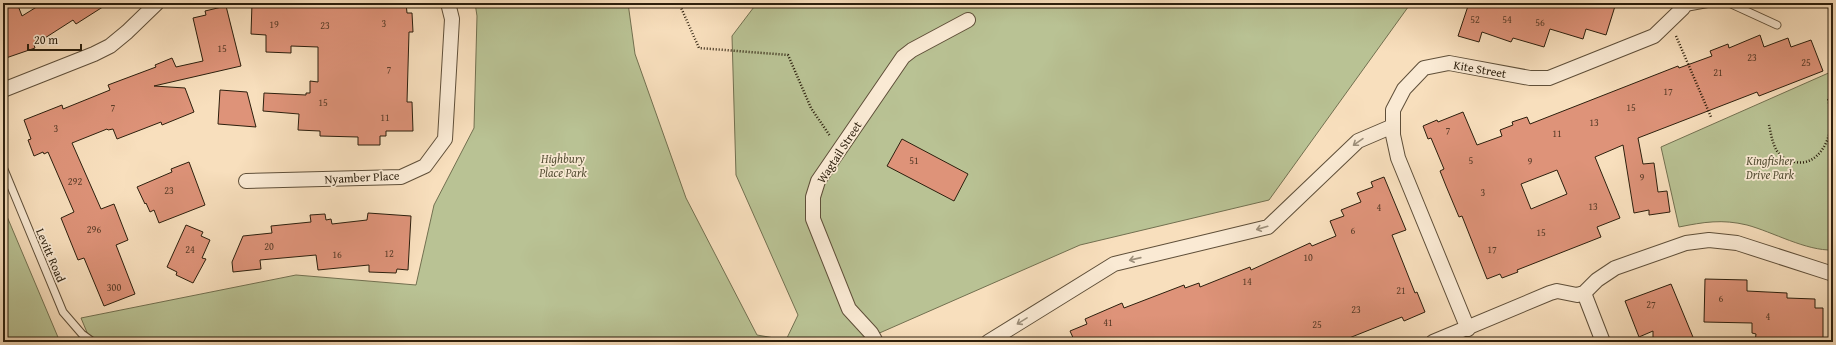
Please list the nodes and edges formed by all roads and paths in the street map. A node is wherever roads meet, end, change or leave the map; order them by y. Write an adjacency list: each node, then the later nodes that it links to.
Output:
1 (157, 3): 10 (street)
2 (448, 3): 17 (street, Nyamber Place)
3 (679, 3): 15 (path)
4 (1710, 3): 6 (lane)
5 (1729, 3): 9 (lane)
6 (1683, 8): 8 (street, Kite Street)
7 (968, 20): 15 (street, Wagtail Street)
8 (1669, 21): 12 (path); 14 (street, Kite Street)
9 (1777, 25)
10 (3, 90)
11 (1833, 108): 13 (path)
12 (1711, 117)
13 (1769, 125)
14 (1393, 126): 20 (street, Kite Street); 23 (street, one-way to 23)
15 (839, 150): 22 (street, Wagtail Street)
16 (3, 167): 21 (lane, Levitt Road)
17 (246, 181)
18 (1833, 274): 19 (street)
19 (1584, 293): 20 (street); 25 (street)
20 (1468, 329): 24 (street)
21 (93, 342)
22 (876, 342)
23 (988, 342)
24 (1433, 342)
25 (1604, 342)

